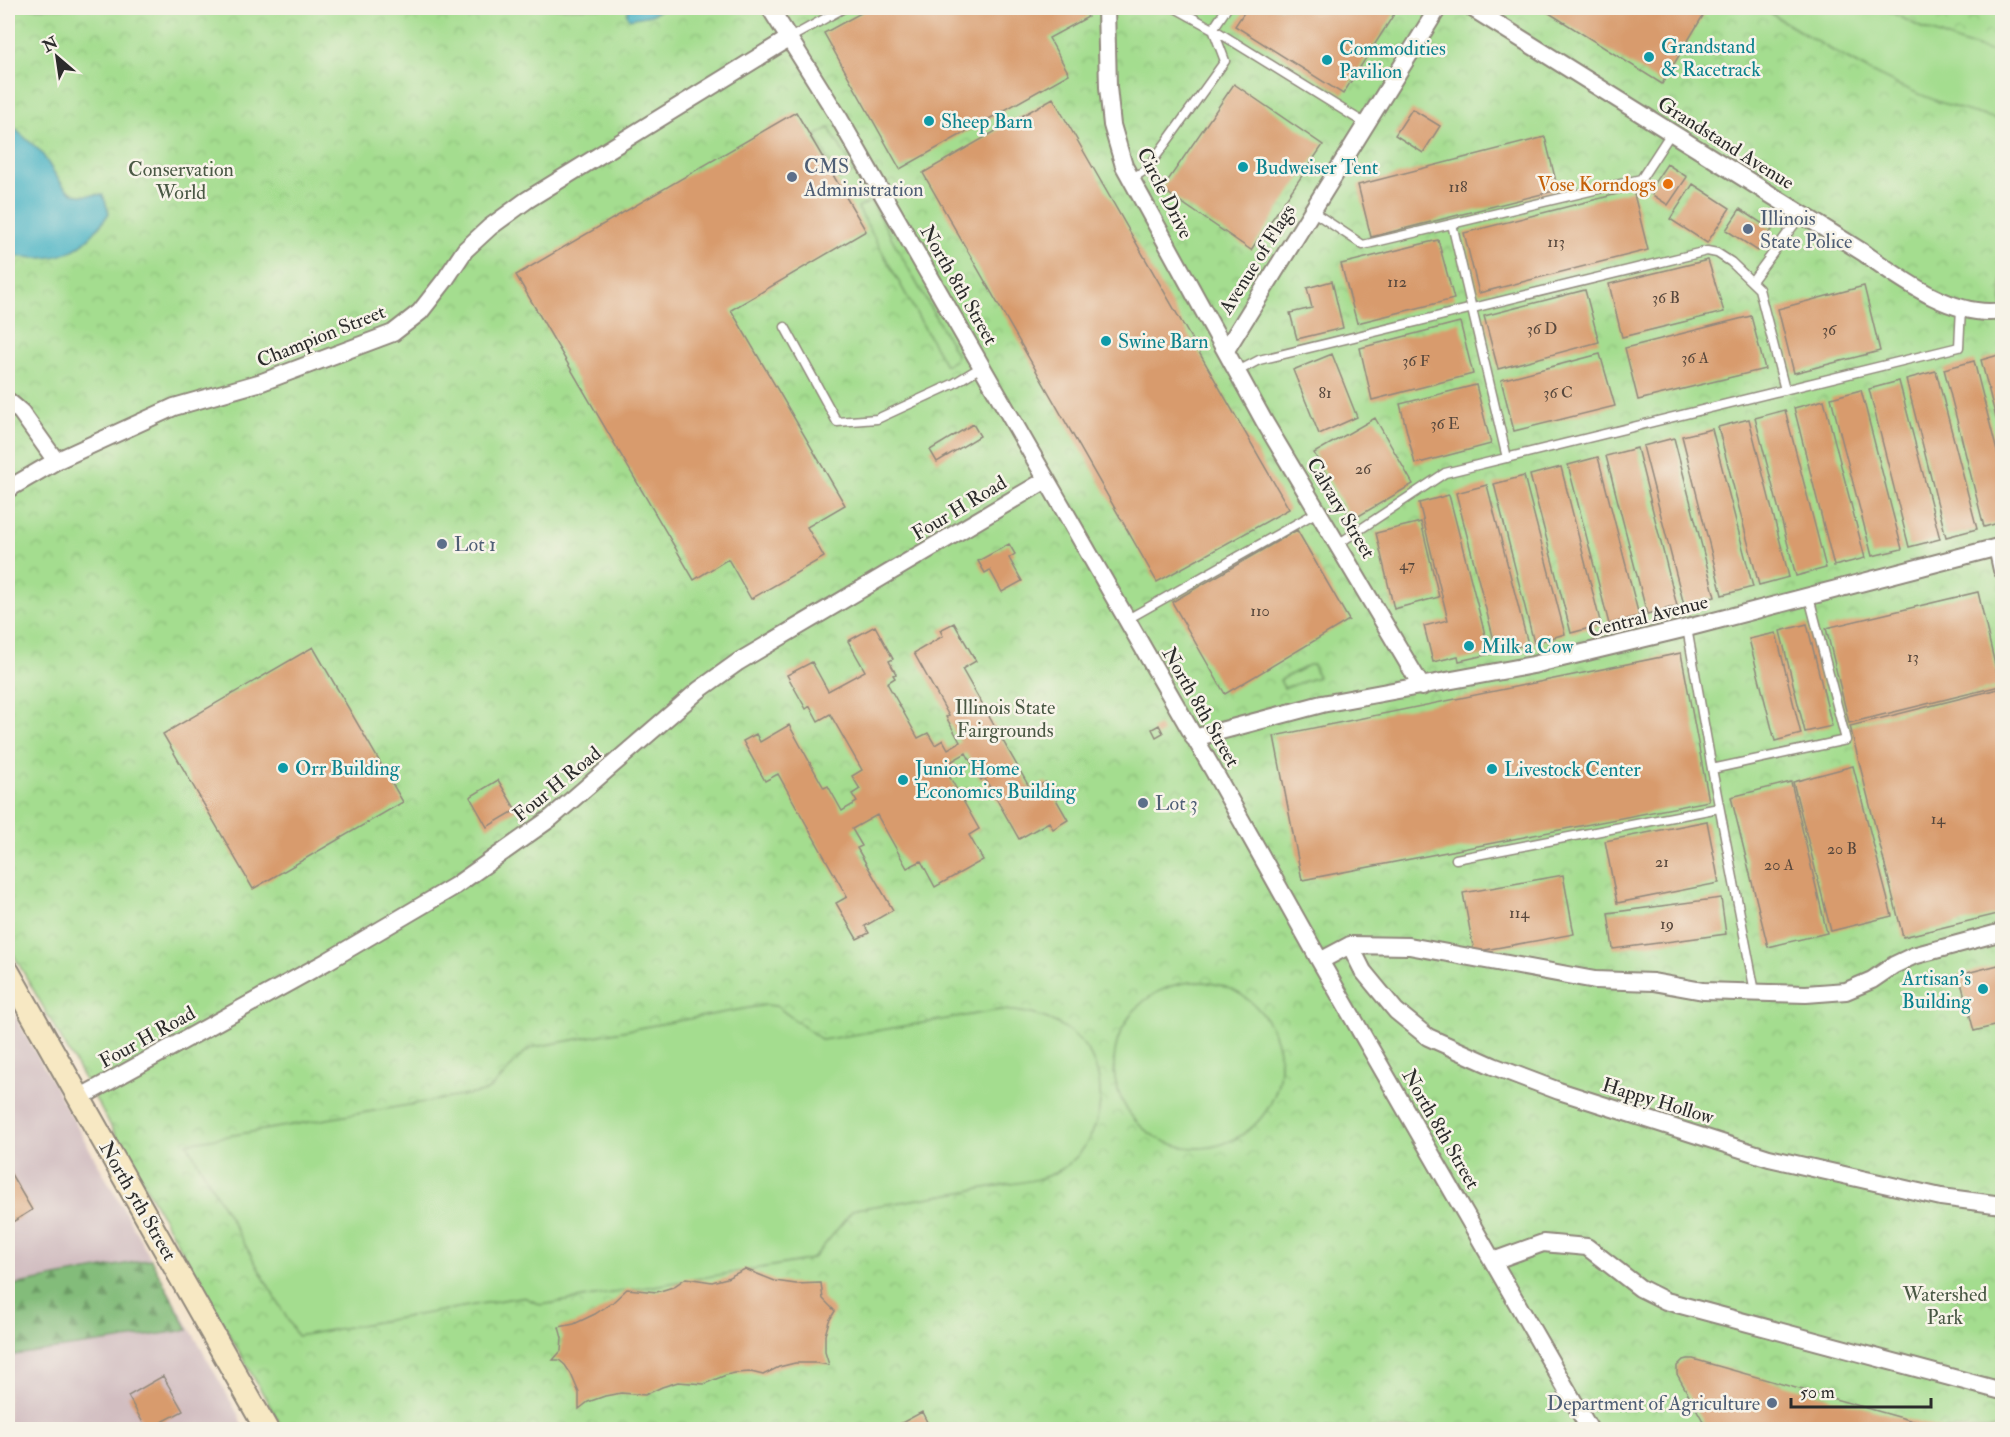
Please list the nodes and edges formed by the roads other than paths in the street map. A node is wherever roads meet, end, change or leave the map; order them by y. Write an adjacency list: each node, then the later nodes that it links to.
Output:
1 (770, 8): 9 (street, North 8th Street)
2 (844, 8): 9 (lane)
3 (1106, 8): 12 (street, Circle Drive)
4 (1175, 8): 8 (lane)
5 (1227, 8): 8 (lane)
6 (1438, 8): 10 (street, Avenue of Flags)
7 (1472, 8): 11 (street, Grandstand Avenue)
8 (1213, 29): 10 (lane); 12 (lane)
9 (788, 39): 22 (street, North 8th Street); 27 (street, Champion Street)
10 (1366, 124): 13 (street, Avenue of Flags)
11 (1671, 133): 14 (street, Grandstand Avenue); 15 (lane)
12 (1131, 179): 21 (street, Circle Drive)
13 (1312, 211): 15 (lane); 21 (street, Avenue of Flags)
14 (1802, 214): 16 (lane); 18 (street, Grandstand Avenue)
15 (1452, 224): 17 (lane)
16 (1752, 281): 17 (lane); 24 (lane)
17 (1472, 308): 23 (lane); 26 (lane)
18 (1962, 308): 19 (street, Grandstand Avenue); 24 (lane)
19 (2002, 311)
20 (785, 327): 22 (lane)
21 (1226, 350): 23 (street, Calvary Street)
22 (981, 367): 28 (street, North 8th Street)
23 (1238, 371): 30 (street, Calvary Street)
24 (1785, 390): 26 (lane)
25 (8, 401): 27 (street)
26 (1507, 458): 31 (lane)
27 (56, 461): 29 (street, Champion Street)
28 (1046, 480): 35 (street, North 8th Street); 47 (street, Four H Road)
29 (8, 489)
30 (1319, 511): 31 (street, Calvary Street); 35 (lane)
31 (1338, 544): 37 (street, Calvary Street)
32 (2000, 546): 33 (street); 34 (street, Central Avenue)
33 (2002, 570)
34 (1809, 597): 36 (street, Central Avenue); 39 (lane)
35 (1126, 620): 38 (street, North 8th Street)
36 (1687, 628): 37 (street, Central Avenue); 39 (lane)
37 (1422, 687): 38 (street, Central Avenue)
38 (1194, 738): 44 (street, North 8th Street)
39 (1712, 769): 40 (lane)
40 (1719, 808): 41 (lane); 46 (lane)
41 (1456, 859)
42 (2002, 932): 46 (street)
43 (1350, 945): 44 (street); 46 (street); 48 (street, Happy Hollow)
44 (1320, 961): 49 (street, North 8th Street)
45 (8, 972): 47 (main road, North 5th Street)
46 (1755, 992)
47 (79, 1098): 51 (main road, North 5th Street)
48 (2002, 1205)
49 (1493, 1261): 50 (street); 52 (street, North 8th Street)
50 (2002, 1391)
51 (267, 1430)
52 (1590, 1430)

